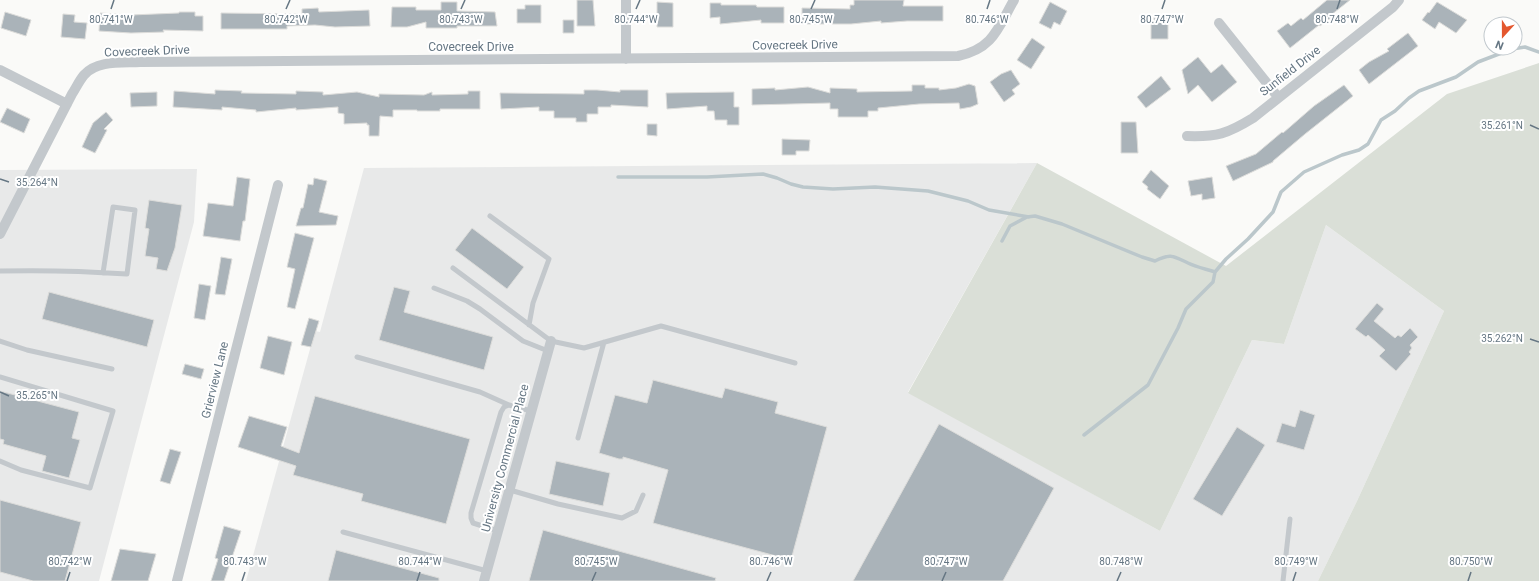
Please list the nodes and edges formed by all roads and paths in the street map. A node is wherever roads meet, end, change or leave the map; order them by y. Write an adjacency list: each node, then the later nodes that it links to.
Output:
1 (626, 0): 5 (street)
2 (1014, 0): 5 (street, Covecreek Drive)
3 (1399, 0): 7 (street, Sunfield Drive)
4 (1219, 23): 7 (street)
5 (626, 59): 8 (street, Covecreek Drive)
6 (0, 70): 8 (street)
7 (1278, 97): 9 (street, Sunfield Drive)
8 (67, 104): 12 (street, Covecreek Drive)
9 (1186, 136)
10 (278, 185): 36 (street, Grierview Lane)
11 (490, 216): 17 (lane)
12 (0, 234)
13 (453, 268): 17 (lane)
14 (0, 271): 15 (lane)
15 (103, 273): 15 (lane)
16 (434, 288): 21 (lane)
17 (529, 325): 19 (lane)
18 (0, 341): 24 (lane)
19 (551, 341): 20 (lane); 21 (street, University Commercial Place)
20 (604, 342): 23 (lane); 28 (lane)
21 (548, 351): 27 (street, University Commercial Place)
22 (357, 357): 26 (lane)
23 (795, 363)
24 (112, 369)
25 (0, 377): 29 (lane)
26 (509, 405): 27 (lane); 33 (lane)
27 (531, 411): 30 (street, University Commercial Place)
28 (578, 438)
29 (0, 461)
30 (510, 490): 31 (lane); 33 (street, University Commercial Place)
31 (642, 495)
32 (1290, 519): 37 (lane)
33 (498, 531): 35 (street, University Commercial Place)
34 (343, 532): 35 (lane)
35 (486, 576)
36 (177, 581)
37 (1283, 581)

